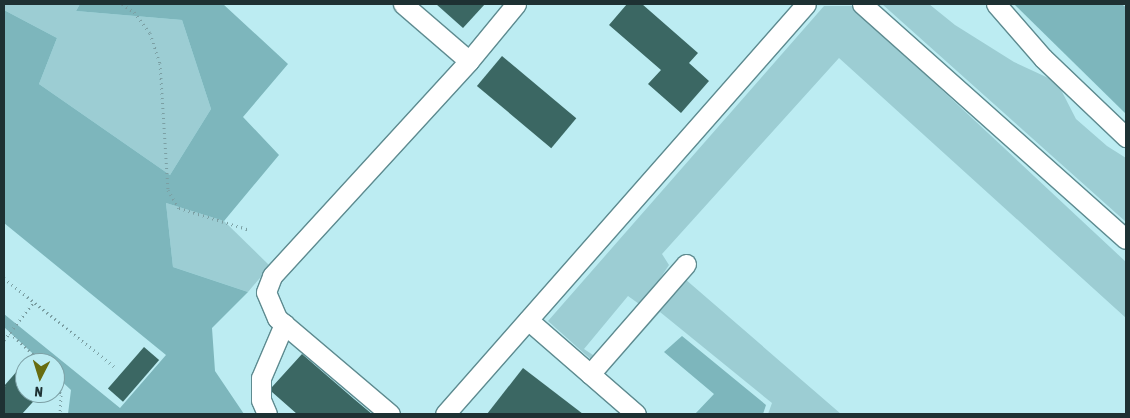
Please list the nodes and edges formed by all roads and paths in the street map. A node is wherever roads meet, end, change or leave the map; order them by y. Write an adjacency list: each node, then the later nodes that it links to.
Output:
1 (122, 4): 9 (path)
2 (403, 4): 7 (street)
3 (516, 4): 7 (street)
4 (806, 4): 14 (street)
5 (862, 4): 10 (street)
6 (996, 4): 8 (street)
7 (469, 61): 15 (street)
8 (1126, 137)
9 (250, 230)
10 (1126, 240)
11 (686, 264): 20 (street)
12 (4, 278): 13 (path)
13 (33, 303): 16 (path); 19 (path)
14 (528, 320): 20 (street); 23 (street)
15 (284, 324): 21 (street); 22 (street)
16 (10, 333): 17 (path); 18 (path)
17 (4, 340)
18 (32, 353)
19 (116, 368)
20 (590, 374): 24 (street)
21 (266, 414)
22 (390, 414)
23 (444, 414)
24 (636, 414)

